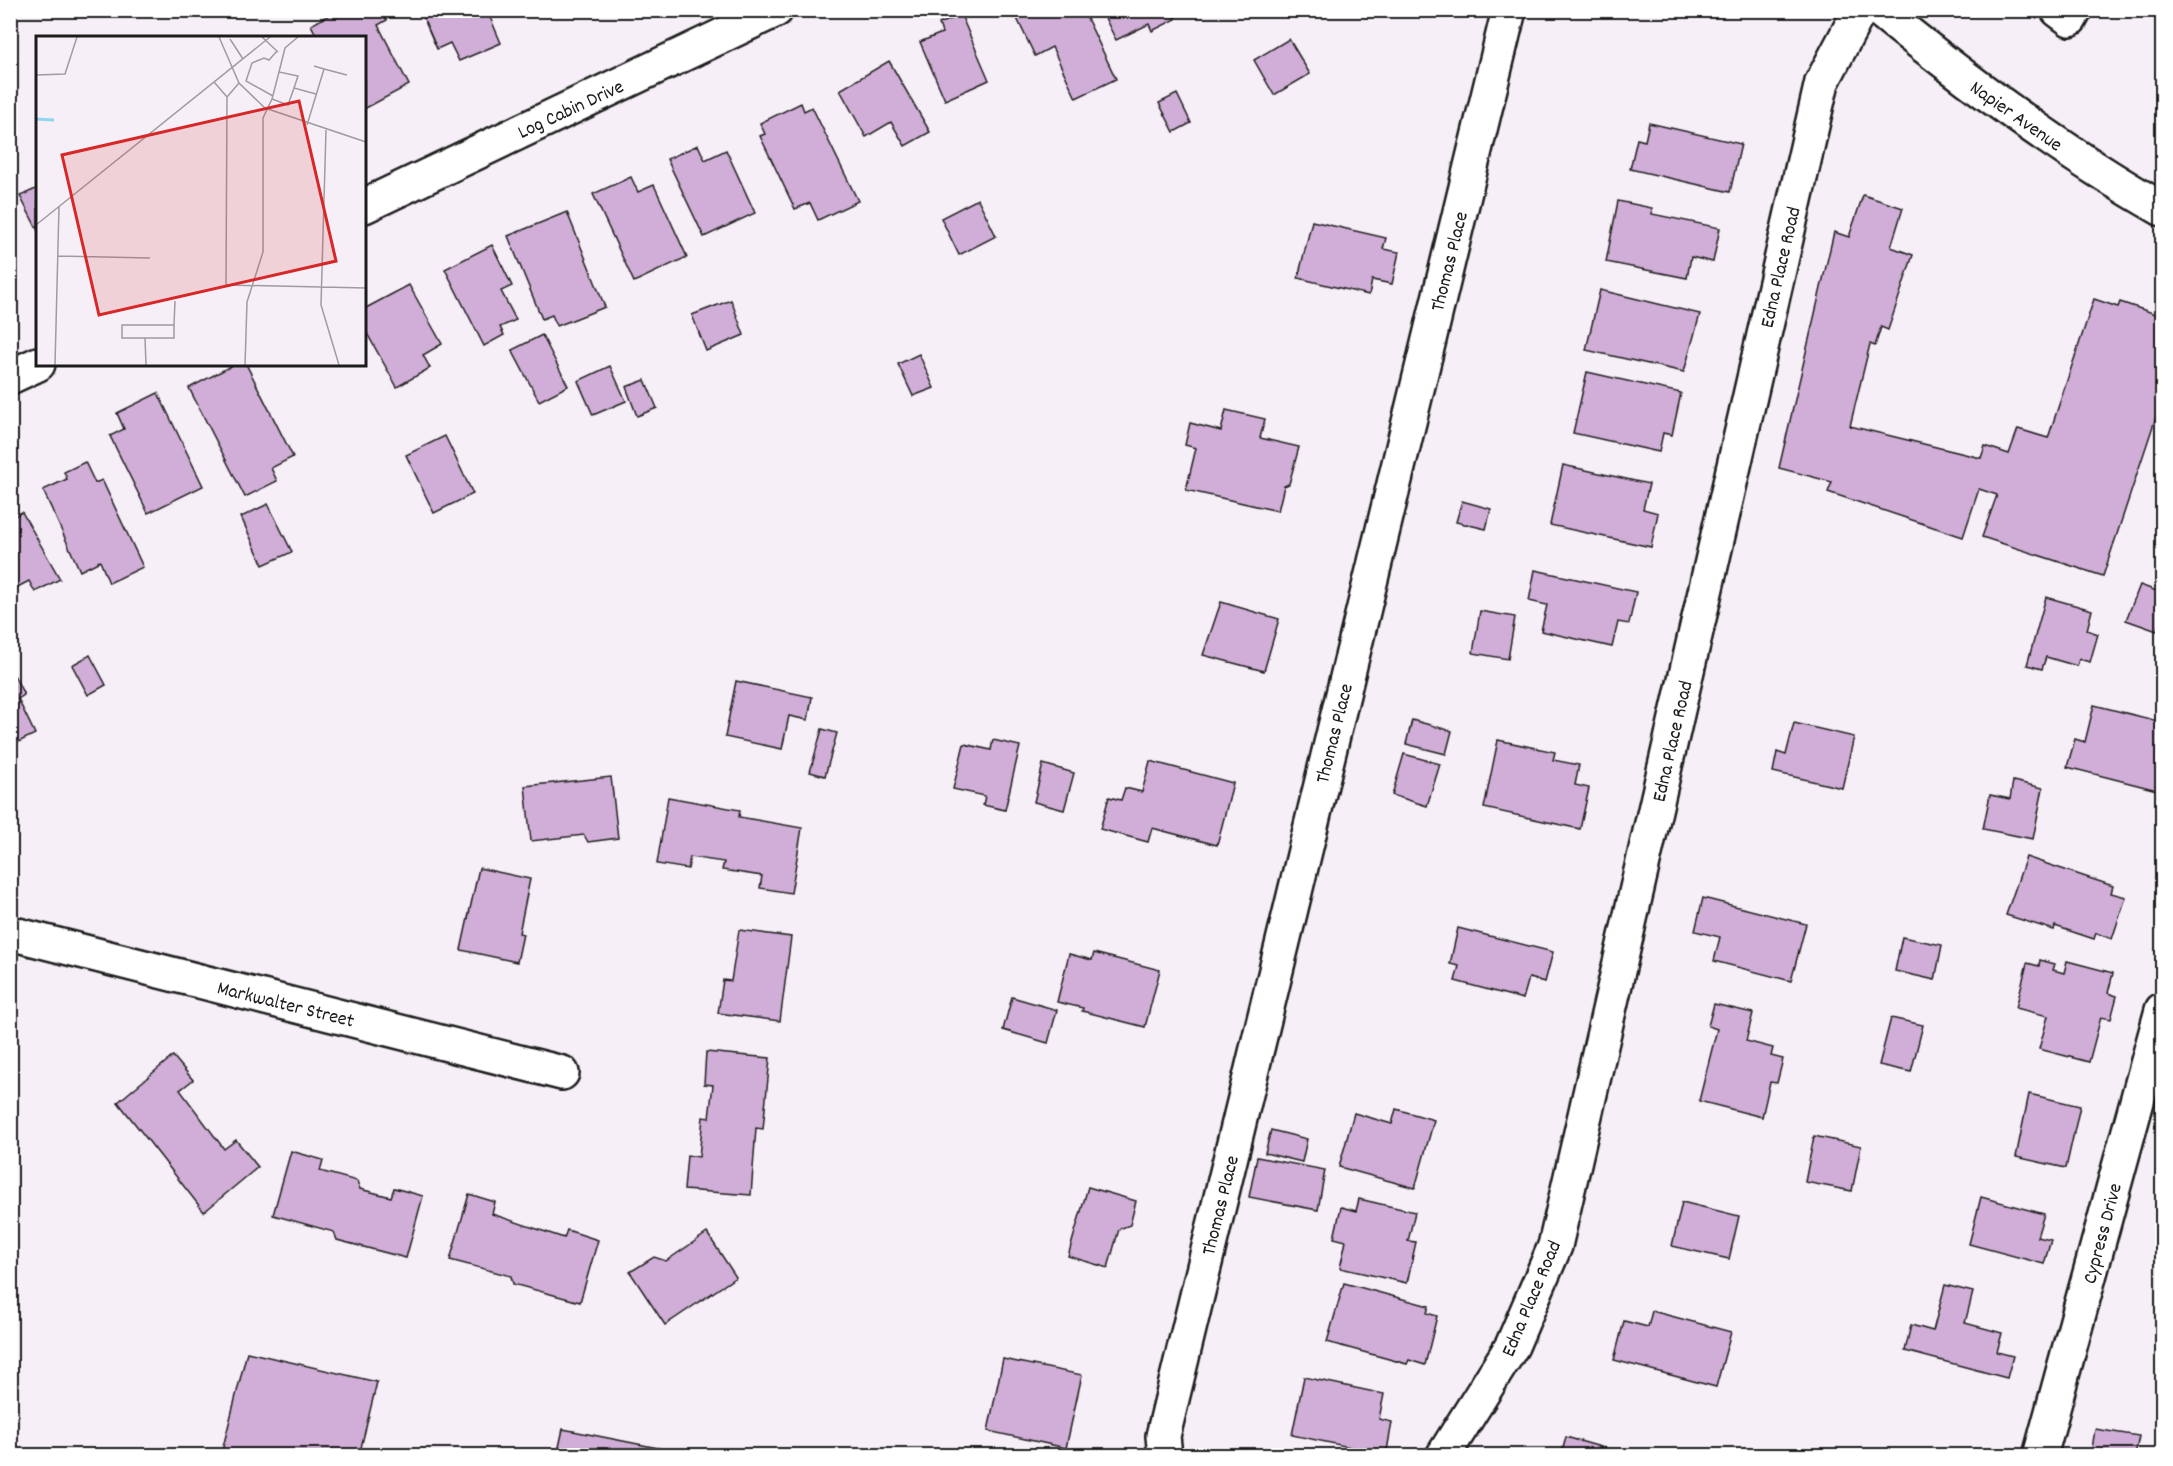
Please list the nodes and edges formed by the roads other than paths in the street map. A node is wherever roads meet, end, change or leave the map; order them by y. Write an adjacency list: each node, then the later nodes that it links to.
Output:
1 (776, 10): 7 (street, Log Cabin Drive)
2 (1509, 10): 14 (street, Thomas Place)
3 (1860, 10): 15 (street, Edna Place Road)
4 (1879, 10): 8 (street, Napier Avenue)
5 (2058, 10): 6 (street)
6 (2075, 10)
7 (366, 205)
8 (2163, 208)
9 (36, 365): 10 (street)
10 (10, 377)
11 (10, 933): 13 (street, Markwalter Street)
12 (2163, 1011): 16 (street, Cypress Drive)
13 (562, 1073)
14 (1165, 1455)
15 (1443, 1455)
16 (2040, 1455)

